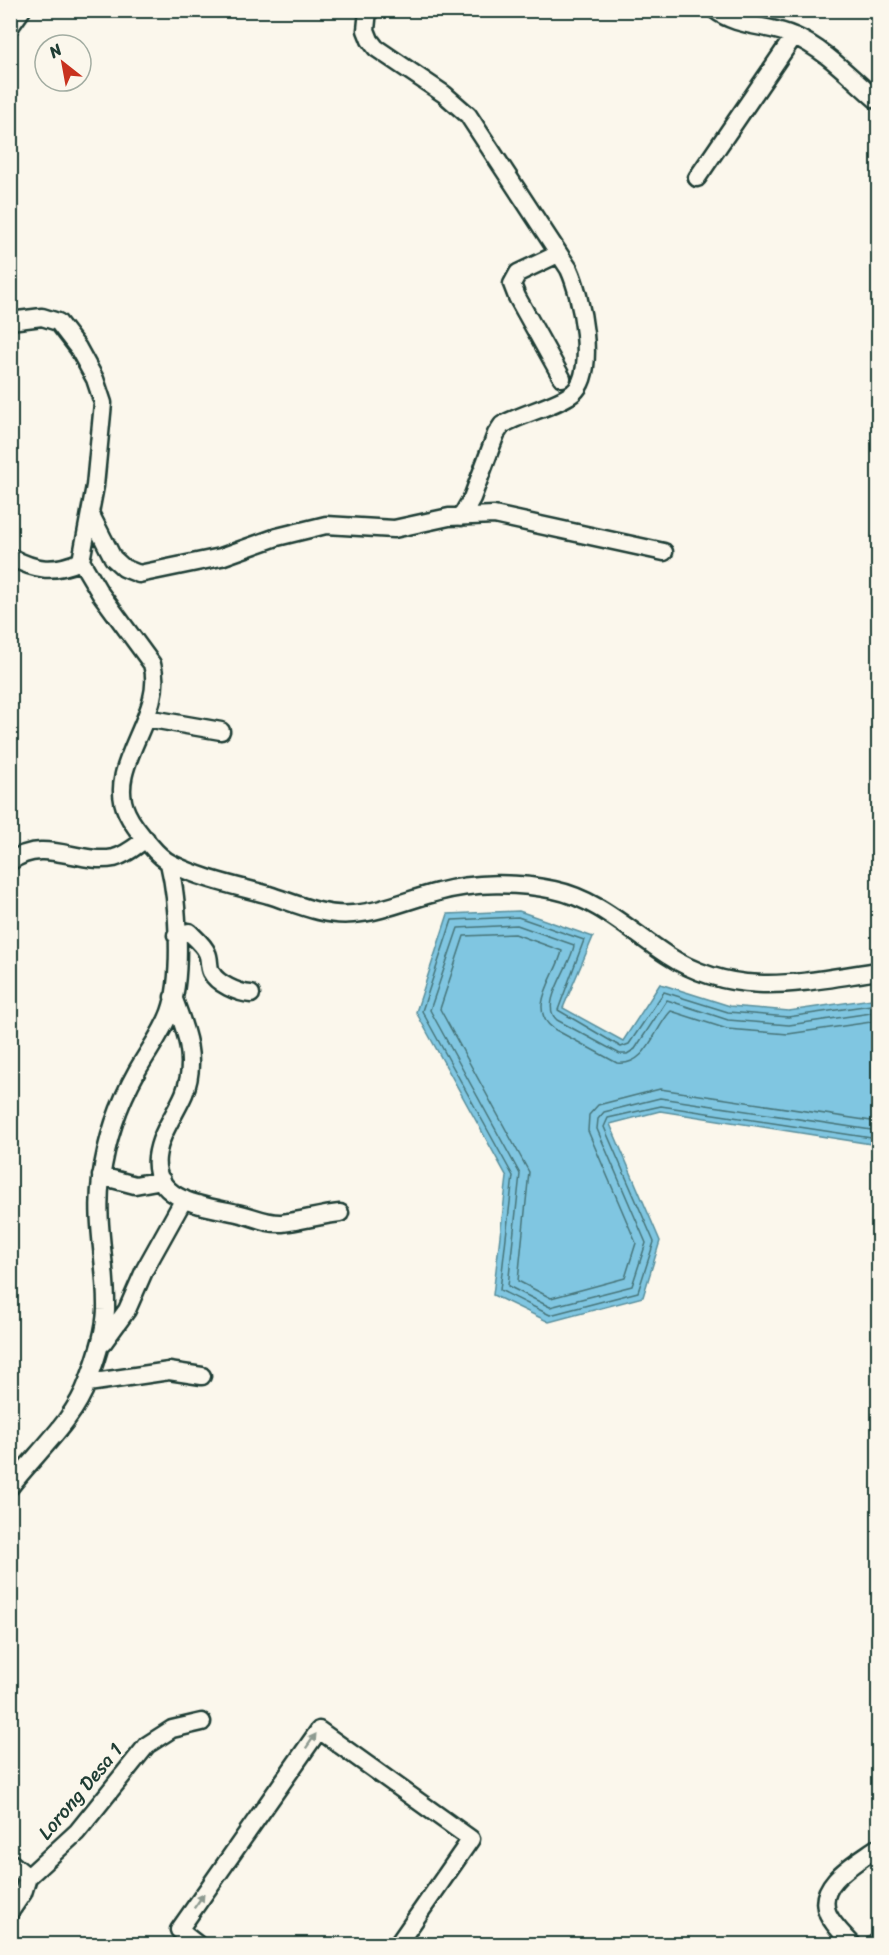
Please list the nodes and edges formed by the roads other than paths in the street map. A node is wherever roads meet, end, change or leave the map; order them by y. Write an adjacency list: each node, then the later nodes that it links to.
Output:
1 (22, 10): 4 (street)
2 (368, 10): 8 (street)
3 (715, 10): 5 (street)
4 (10, 27)
5 (794, 36): 6 (street); 7 (street)
6 (879, 101)
7 (697, 178)
8 (558, 254): 10 (street); 12 (street)
9 (10, 321): 11 (street)
10 (562, 378)
11 (91, 515): 12 (street); 15 (street)
12 (461, 517): 13 (street)
13 (664, 552)
14 (10, 556): 15 (street)
15 (81, 561): 16 (street)
16 (146, 718): 17 (street); 18 (street)
17 (221, 731)
18 (146, 839): 19 (street); 20 (street)
19 (10, 862)
20 (169, 863): 21 (street); 22 (street)
21 (176, 935): 23 (street); 24 (street)
22 (879, 971)
23 (251, 994)
24 (172, 996): 25 (street); 26 (street)
25 (101, 1176): 26 (street); 29 (street)
26 (162, 1180): 27 (street)
27 (184, 1199): 28 (street); 29 (street)
28 (340, 1213)
29 (96, 1354): 31 (street)
30 (202, 1376): 31 (street)
31 (88, 1383): 32 (street)
32 (10, 1487)
33 (202, 1722): 36 (street, Lorong Desa 1)
34 (879, 1847): 40 (street)
35 (10, 1862): 36 (street)
36 (28, 1877): 37 (street, Lorong Desa 1)
37 (10, 1912)
38 (197, 1944): 39 (street, one-way to 39)
39 (398, 1944)
40 (852, 1944)

